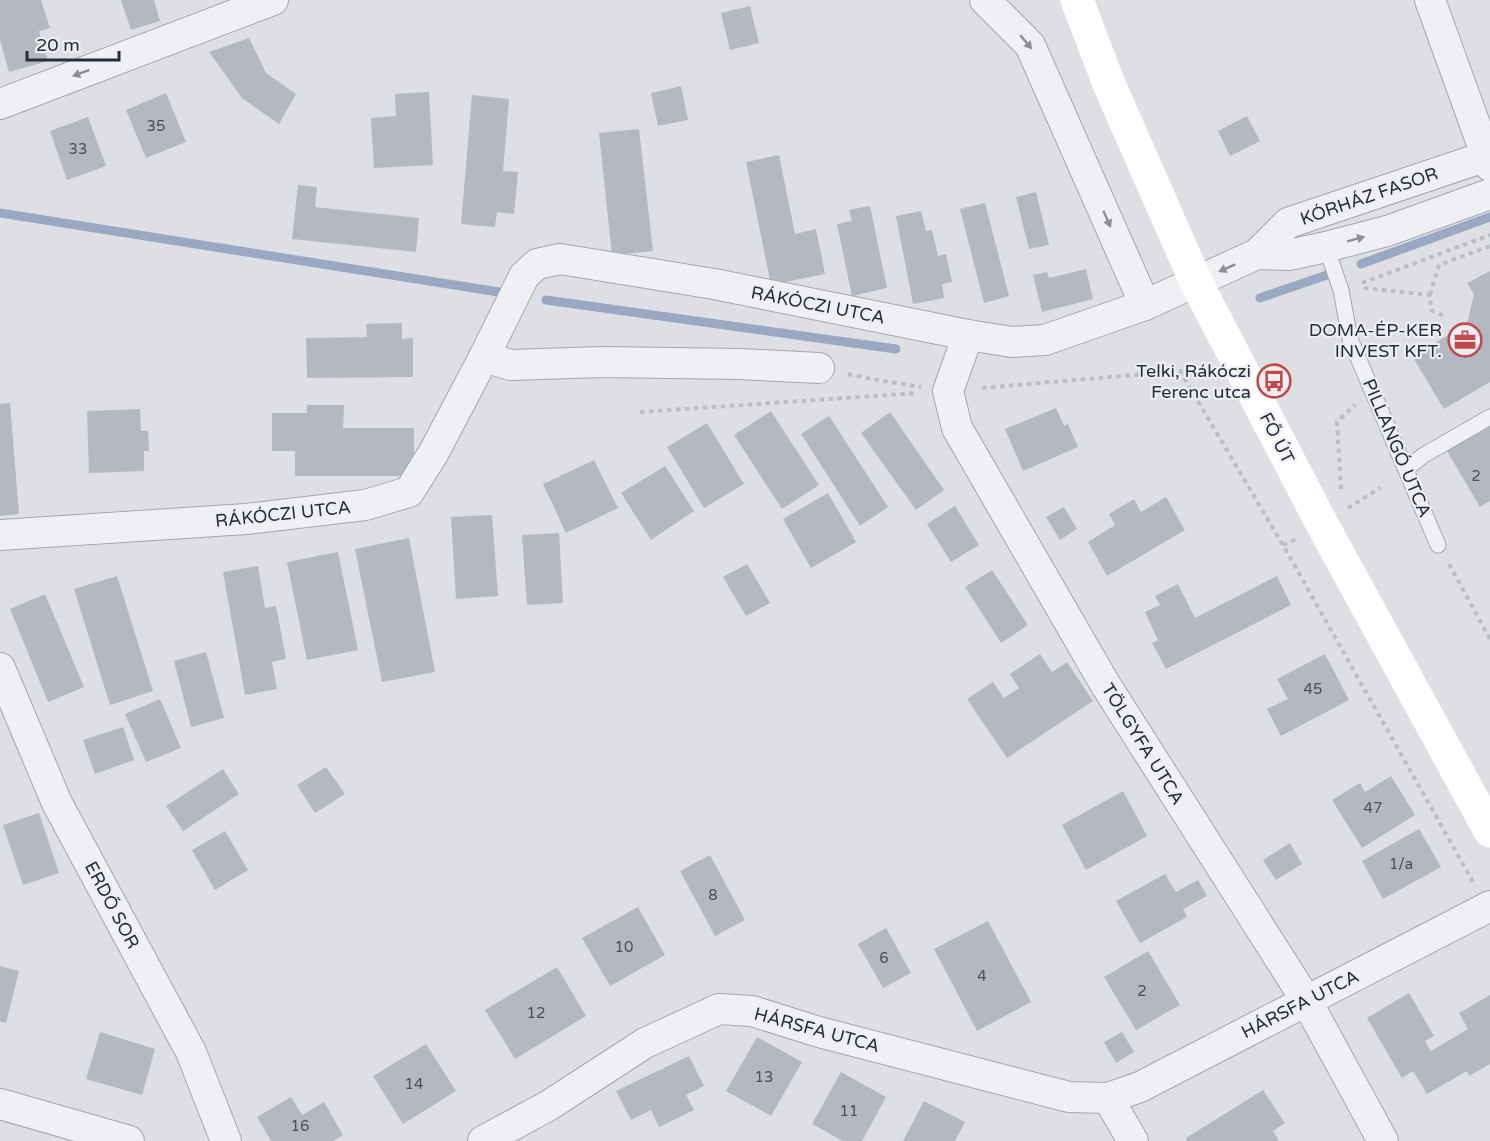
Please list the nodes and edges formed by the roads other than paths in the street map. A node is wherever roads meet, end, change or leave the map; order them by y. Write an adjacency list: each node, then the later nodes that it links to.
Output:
1 (273, 0): 5 (street, one-way to 5)
2 (985, 0): 11 (street, one-way to 11)
3 (1077, 0): 10 (main road, FŐ ÚT)
4 (1431, 0): 6 (street)
5 (0, 104)
6 (1489, 159): 9 (street, KÓRHÁZ FASOR)
7 (1490, 194): 8 (street, KÓRHÁZ FASOR, one-way to 7)
8 (1326, 247): 9 (street, KÓRHÁZ FASOR); 16 (lane, PILLANGÓ UTCA)
9 (1257, 254): 10 (street, KÓRHÁZ FASOR, one-way to 10)
10 (1196, 282): 11 (street, RÁKÓCZI UTCA); 20 (main road, FŐ ÚT)
11 (1145, 305): 12 (street, RÁKÓCZI UTCA)
12 (968, 335): 13 (street, RÁKÓCZI UTCA); 22 (street, TÖLGYFA UTCA)
13 (484, 357): 14 (street); 17 (street, RÁKÓCZI UTCA)
14 (819, 368)
15 (1490, 417): 16 (lane)
16 (1406, 469): 18 (lane, PILLANGÓ UTCA)
17 (0, 535)
18 (1438, 545)
19 (0, 668): 26 (street, ERDŐ SOR)
20 (1490, 831)
21 (1489, 907): 22 (street, HÁRSFA UTCA)
22 (1306, 1000): 23 (street, HÁRSFA UTCA); 29 (street, TÖLGYFA UTCA)
23 (1108, 1098): 27 (street, HÁRSFA UTCA); 28 (street)
24 (0, 1104): 25 (street)
25 (129, 1141)
26 (226, 1141)
27 (483, 1141)
28 (1133, 1141)
29 (1383, 1141)

